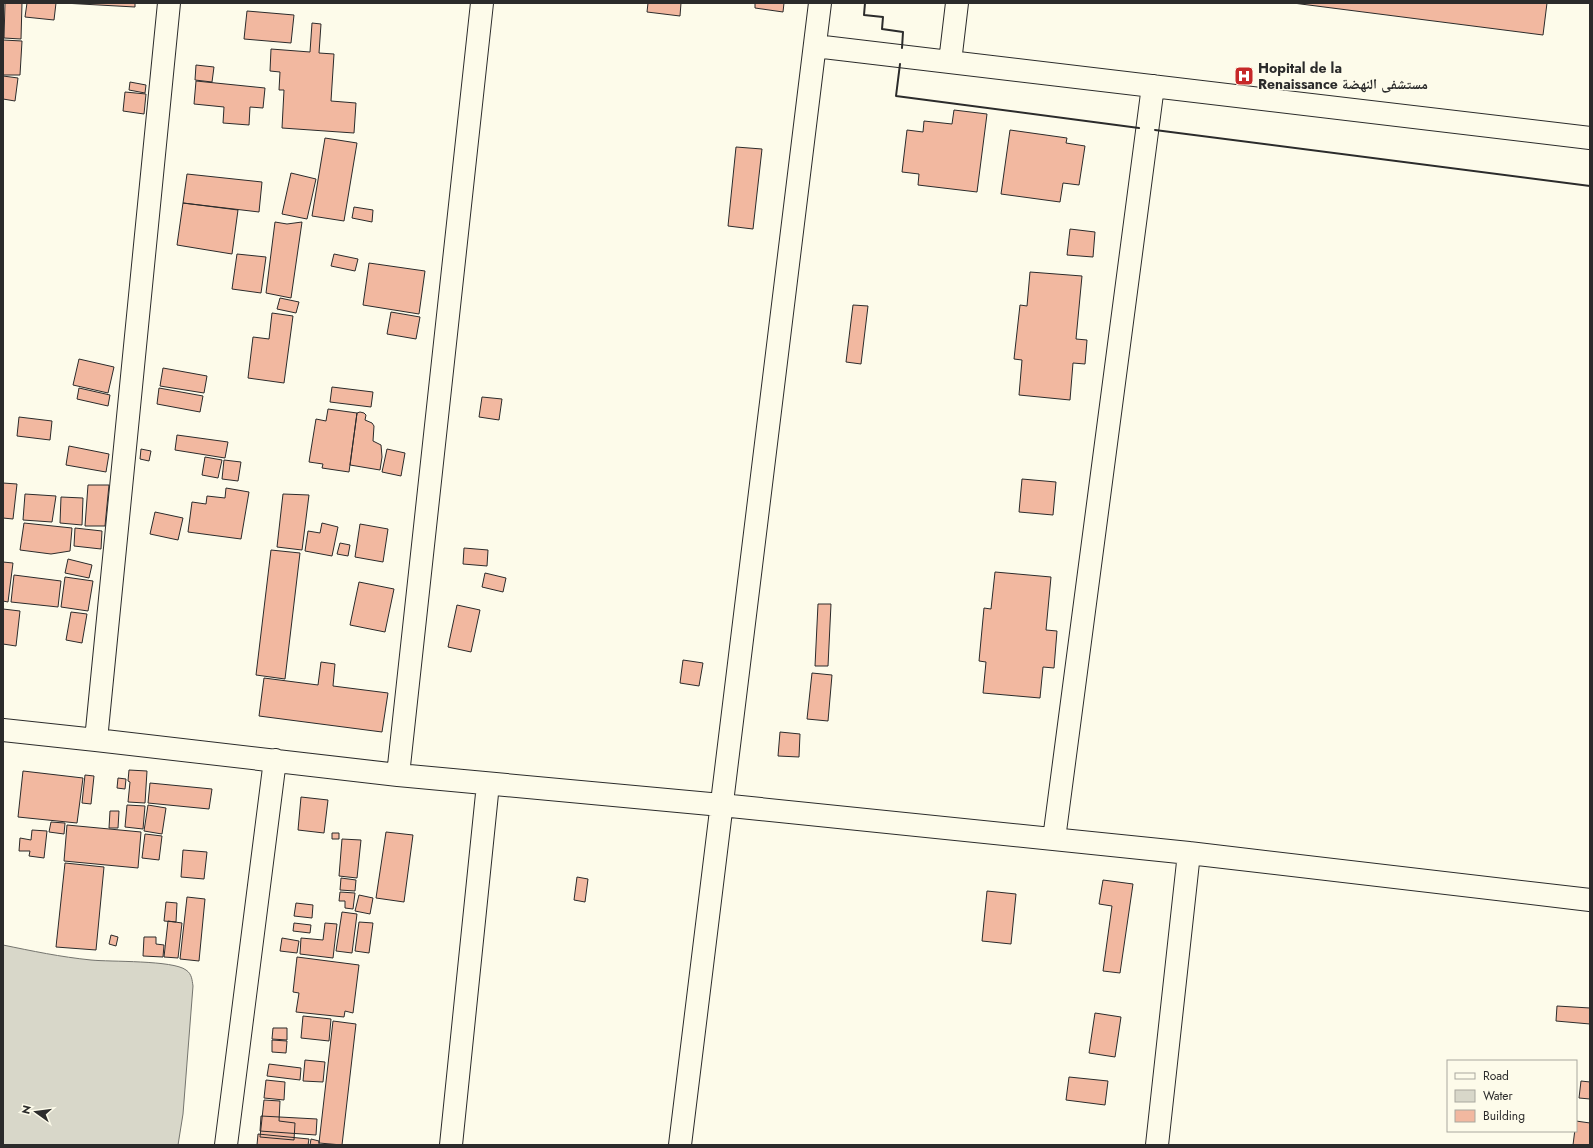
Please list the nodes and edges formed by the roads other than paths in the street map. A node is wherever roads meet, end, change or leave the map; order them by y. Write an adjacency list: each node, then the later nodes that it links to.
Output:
1 (169, 3): 10 (street)
2 (482, 3): 12 (street)
3 (820, 3): 5 (street)
4 (956, 3): 6 (street)
5 (815, 46): 6 (street); 14 (street)
6 (950, 62): 7 (street)
7 (1153, 86): 8 (street); 15 (street)
8 (1590, 138)
9 (3, 730): 10 (street)
10 (96, 740): 11 (street)
11 (275, 760): 12 (street); 18 (street)
12 (398, 775): 13 (street)
13 (488, 784): 14 (street); 19 (street)
14 (721, 805): 15 (street); 20 (street)
15 (1054, 839): 16 (street)
16 (1189, 853): 17 (street); 21 (street)
17 (1590, 900)
18 (226, 1145)
19 (451, 1145)
20 (680, 1145)
21 (1158, 1145)

